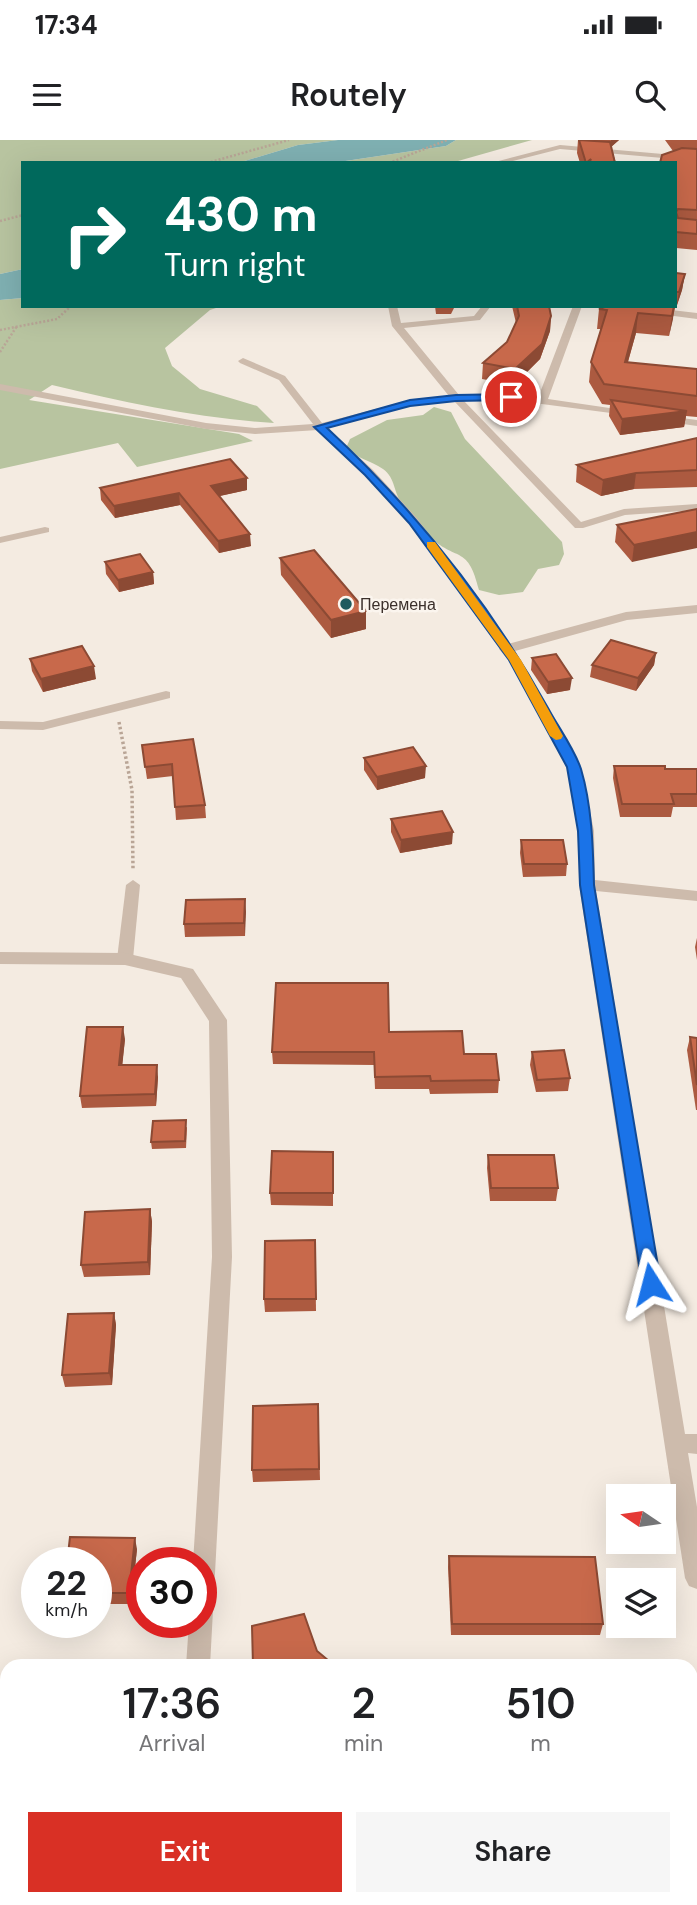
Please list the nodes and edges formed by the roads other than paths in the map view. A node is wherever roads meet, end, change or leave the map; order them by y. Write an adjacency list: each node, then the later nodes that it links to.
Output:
1 (560, 147): 2 (lane); 3 (lane); 5 (lane)
2 (636, 155): 4 (lane)
3 (565, 156)
4 (697, 159)
5 (503, 161)
6 (392, 308): 11 (lane)
7 (485, 308): 11 (lane)
8 (577, 308): 15 (lane)
9 (643, 310): 10 (lane)
10 (697, 316)
11 (397, 326): 14 (lane)
12 (243, 360): 19 (lane)
13 (0, 387): 19 (lane)
14 (456, 398): 15 (lane); 19 (lane); 20 (lane)
15 (542, 401): 16 (lane)
16 (645, 416)
17 (658, 418): 18 (lane)
18 (697, 423)
19 (320, 427): 24 (lane)
20 (697, 507)
21 (45, 530): 22 (lane)
22 (0, 540)
23 (697, 609): 24 (street)
24 (506, 649): 29 (street)
25 (166, 695): 27 (lane)
26 (0, 708): 27 (lane)
27 (5, 725)
28 (133, 885): 32 (lane)
29 (587, 885): 30 (street); 33 (street)
30 (697, 896)
31 (0, 958): 32 (street)
32 (125, 959): 35 (street)
33 (687, 1444): 34 (street)
34 (692, 1508): 36 (street)
35 (205, 1547)
36 (697, 1578)
37 (200, 1638): 38 (street)
38 (198, 1659)

